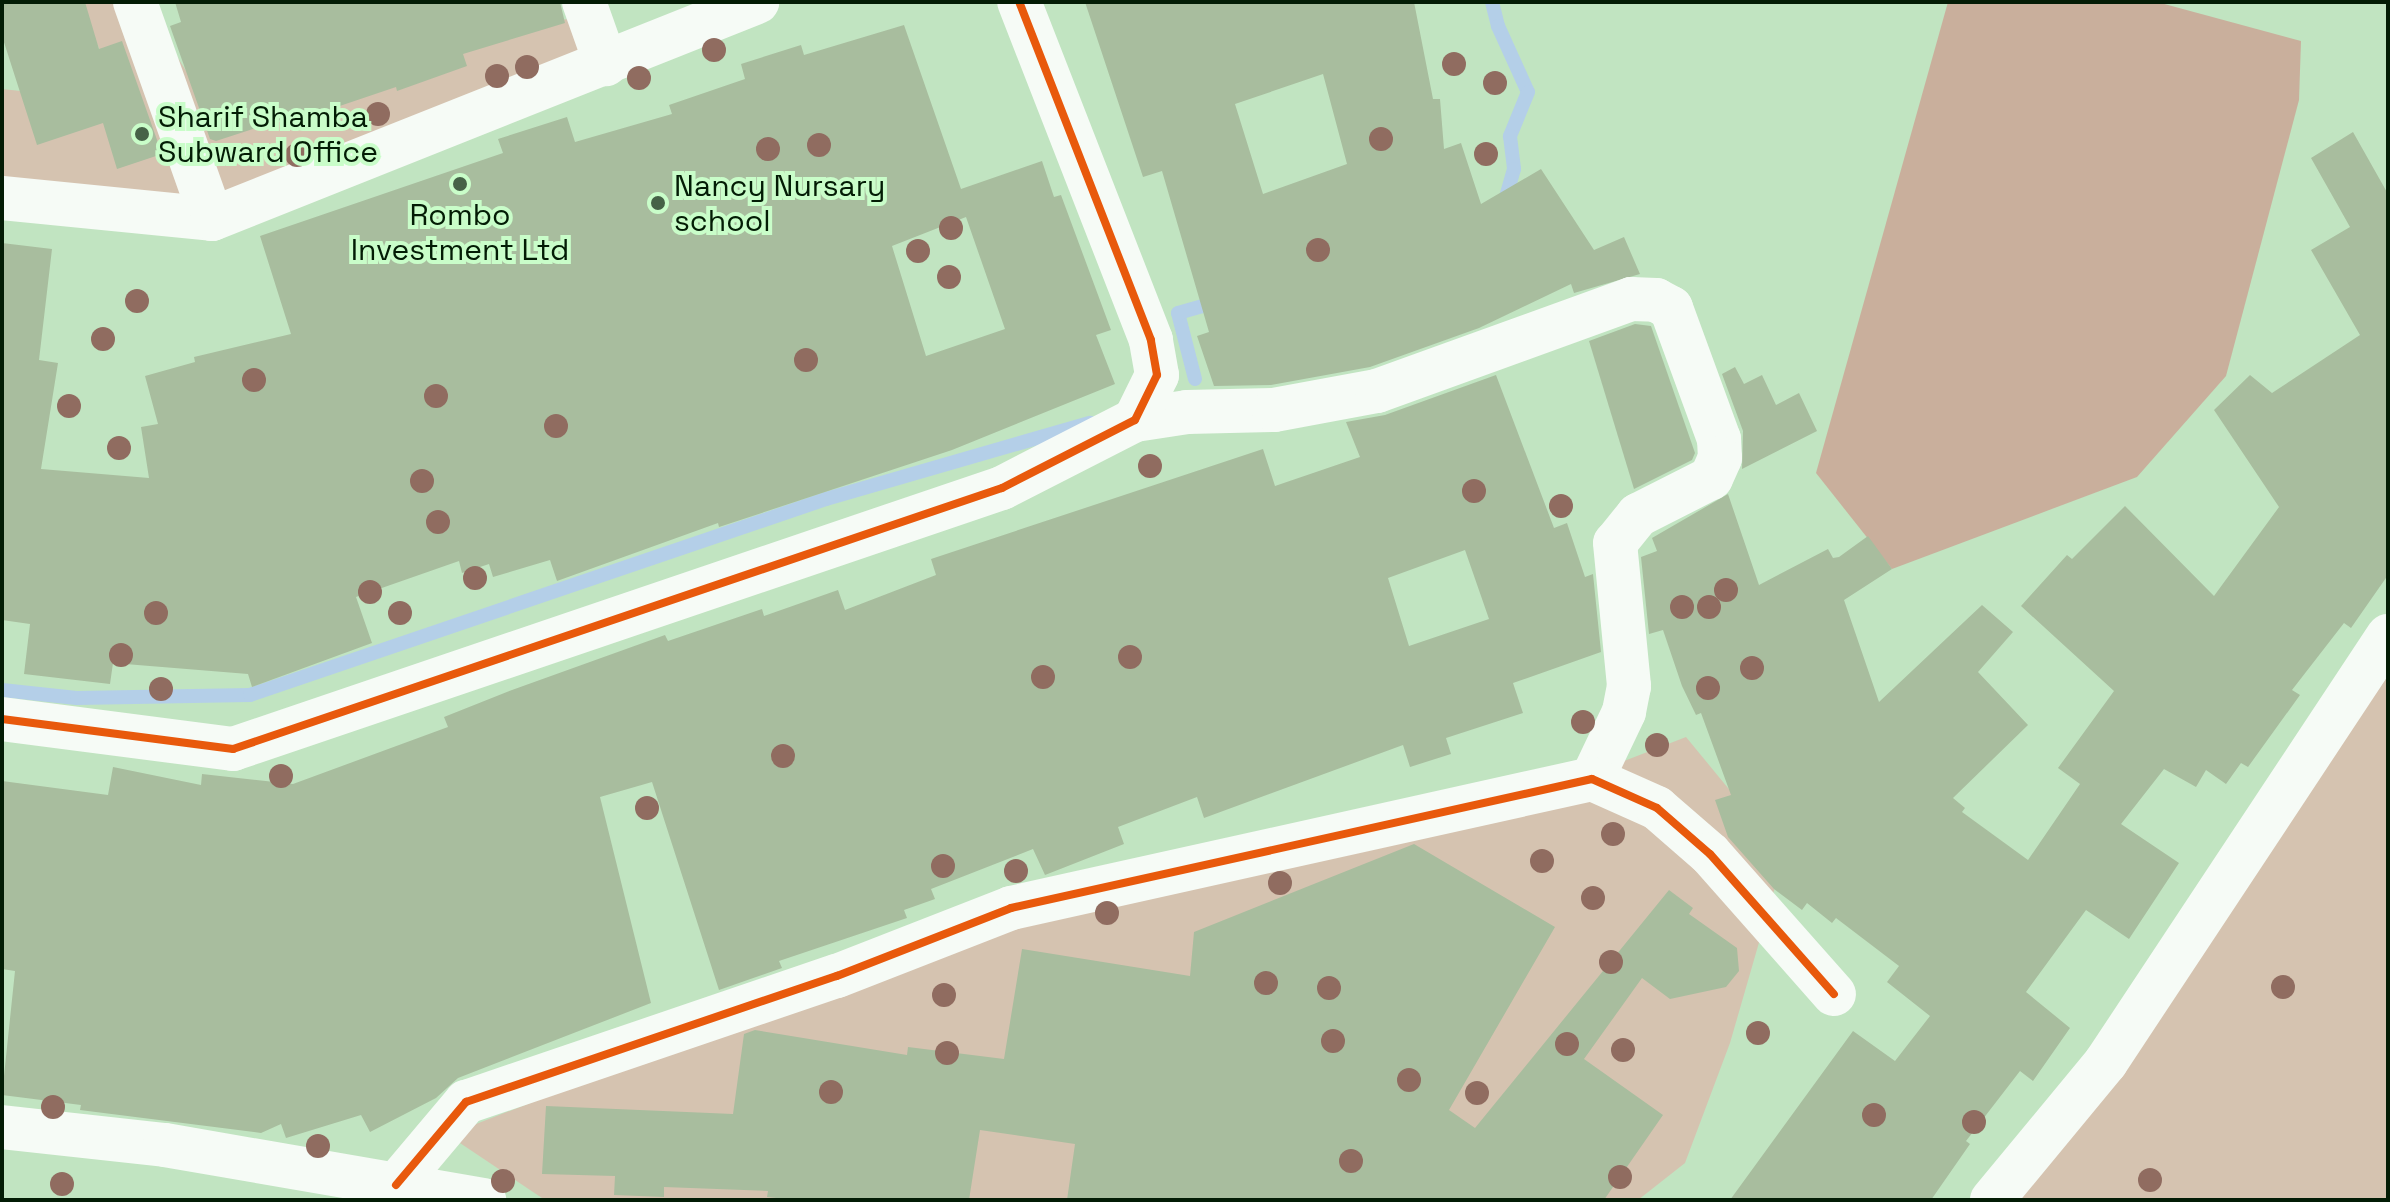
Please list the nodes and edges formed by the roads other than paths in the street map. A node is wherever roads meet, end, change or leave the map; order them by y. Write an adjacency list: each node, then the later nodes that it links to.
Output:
1 (135, 2): 7 (street)
2 (584, 2): 5 (street)
3 (757, 2): 5 (street)
4 (1019, 2): 8 (street)
5 (606, 64): 7 (street)
6 (2, 198): 7 (street)
7 (212, 219)
8 (1135, 420): 10 (street); 11 (street)
9 (2388, 636): 16 (street)
10 (2, 719)
11 (1592, 779): 12 (street); 14 (street)
12 (1834, 994)
13 (2, 1127): 14 (street)
14 (396, 1185): 15 (street)
15 (484, 1200)
16 (1992, 1200)

